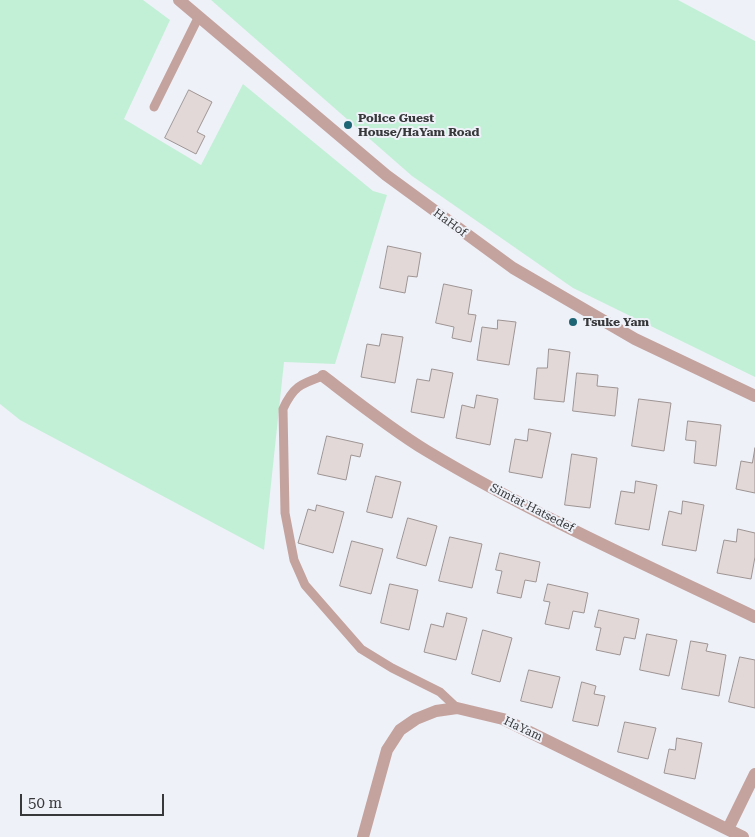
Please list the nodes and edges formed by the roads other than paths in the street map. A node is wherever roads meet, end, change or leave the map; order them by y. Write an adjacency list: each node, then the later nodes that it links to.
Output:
1 (180, 0): 2 (street, HaHof)
2 (199, 16): 3 (lane); 5 (street, HaHof)
3 (154, 107)
4 (323, 376): 6 (street, Simtat Hatsedef); 7 (lane)
5 (755, 396)
6 (755, 616)
7 (457, 708): 9 (street, HaYam); 10 (street, HaYam)
8 (755, 774): 9 (street)
9 (728, 829): 11 (street, HaYam)
10 (363, 837)
11 (744, 837)

